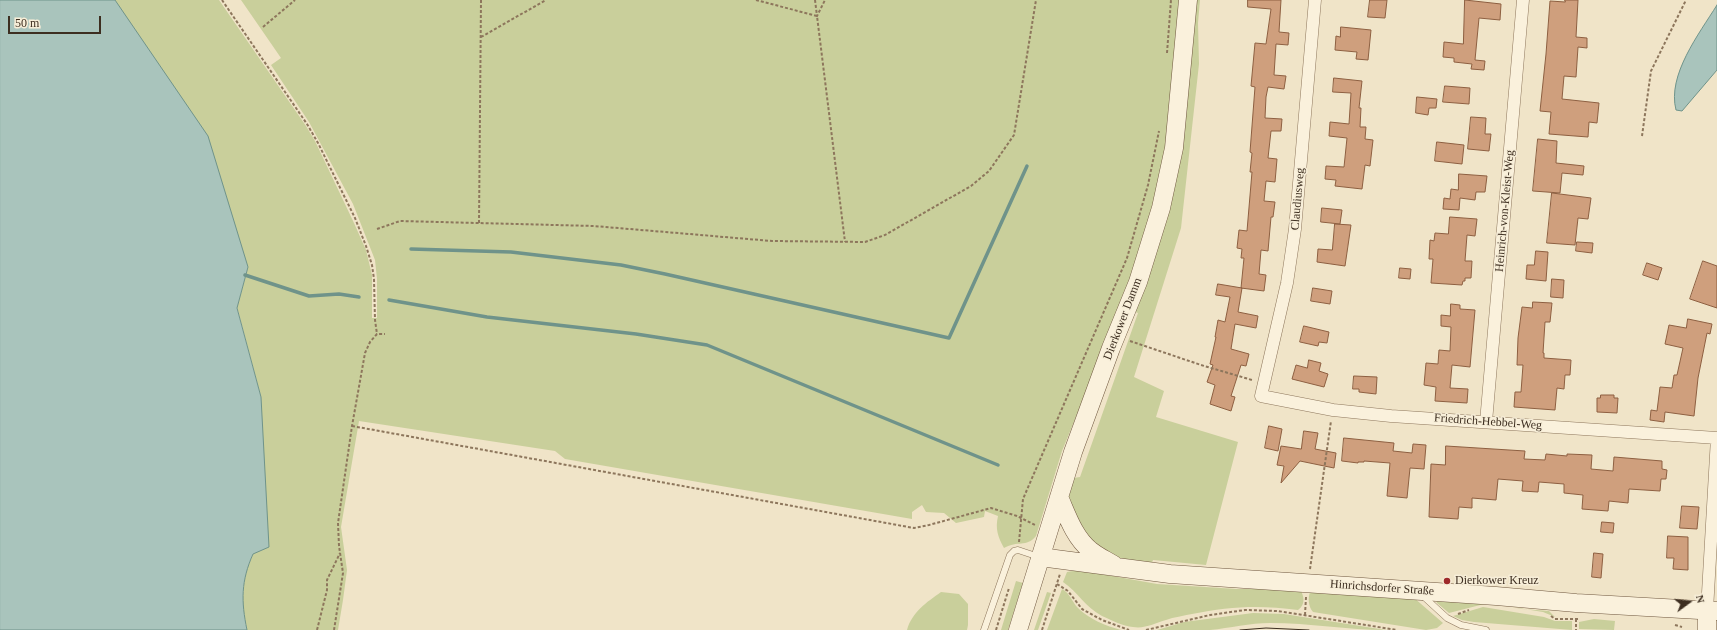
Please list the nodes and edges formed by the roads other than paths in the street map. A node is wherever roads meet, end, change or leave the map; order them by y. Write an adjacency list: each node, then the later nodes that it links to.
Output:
1 (1188, 0): 7 (street, Dierkower Damm)
2 (1315, 0): 4 (street, Claudiusweg)
3 (1523, 0): 5 (street, Heinrich-von-Kleist-Weg)
4 (1261, 396): 5 (street, Friedrich-Hebbel-Weg)
5 (1486, 422): 6 (street, Friedrich-Hebbel-Weg)
6 (1717, 438): 11 (street)
7 (1059, 497): 8 (street, Dierkower Damm); 9 (street, Hinrichsdorfer Straße)
8 (1040, 557): 9 (street, Hinrichsdorfer Straße); 12 (lane); 13 (street, Dierkower Damm)
9 (1120, 568): 10 (street, Hinrichsdorfer Straße)
10 (1418, 590): 11 (street, Hinrichsdorfer Straße); 14 (lane)
11 (1712, 610): 15 (street)
12 (984, 630)
13 (1018, 630)
14 (1486, 630)
15 (1707, 630)

